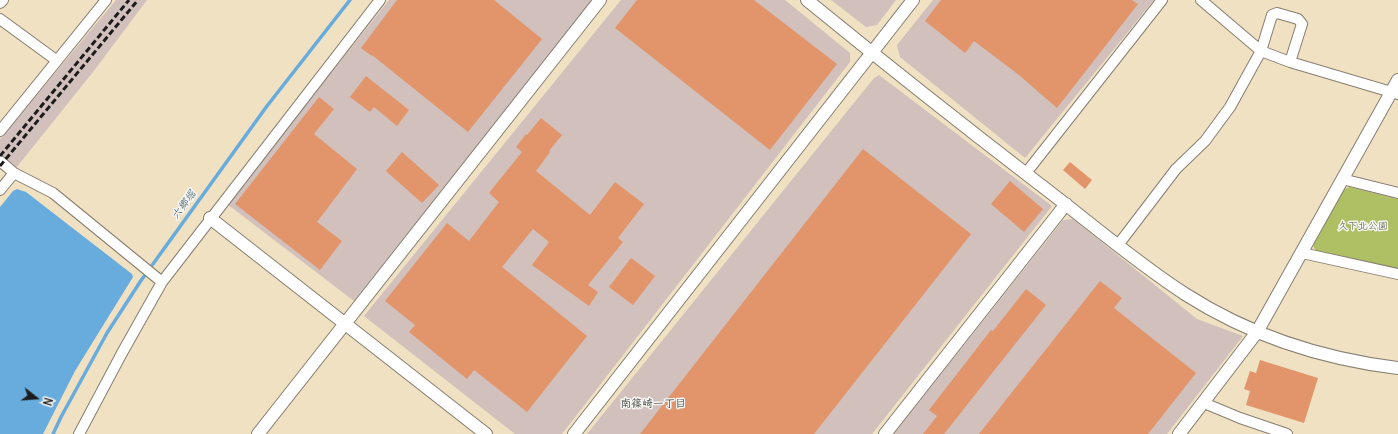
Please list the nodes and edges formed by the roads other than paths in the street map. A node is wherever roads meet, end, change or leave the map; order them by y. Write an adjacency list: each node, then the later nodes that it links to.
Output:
1 (3, 0): 9 (street)
2 (106, 0): 13 (street)
3 (380, 0): 25 (street)
4 (600, 0): 30 (street)
5 (807, 0): 12 (street)
6 (913, 0): 12 (street)
7 (1162, 0): 20 (street)
8 (1200, 0): 11 (street)
9 (0, 3)
10 (0, 19): 13 (street)
11 (1261, 51): 14 (street); 14 (street); 26 (street)
12 (871, 52): 20 (street); 37 (street)
13 (56, 60): 17 (street)
14 (1290, 62): 16 (street)
15 (1398, 80): 16 (street)
16 (1394, 93): 21 (street)
17 (0, 131)
18 (0, 162): 19 (street)
19 (14, 173): 22 (street); 29 (street)
20 (1026, 173): 24 (street)
21 (1342, 179): 23 (street); 27 (street)
22 (0, 190)
23 (1398, 193)
24 (1066, 204): 26 (street); 38 (street)
25 (210, 218): 29 (street); 30 (street)
26 (1118, 245): 31 (street)
27 (1302, 253): 28 (street); 31 (street)
28 (1398, 274)
29 (162, 282): 34 (street)
30 (345, 324): 35 (street); 36 (street)
31 (1257, 332): 32 (street); 33 (street)
32 (1398, 368)
33 (1204, 403): 39 (street); 40 (street)
34 (79, 434)
35 (258, 434)
36 (486, 434)
37 (574, 434)
38 (885, 434)
39 (1179, 434)
40 (1286, 434)

